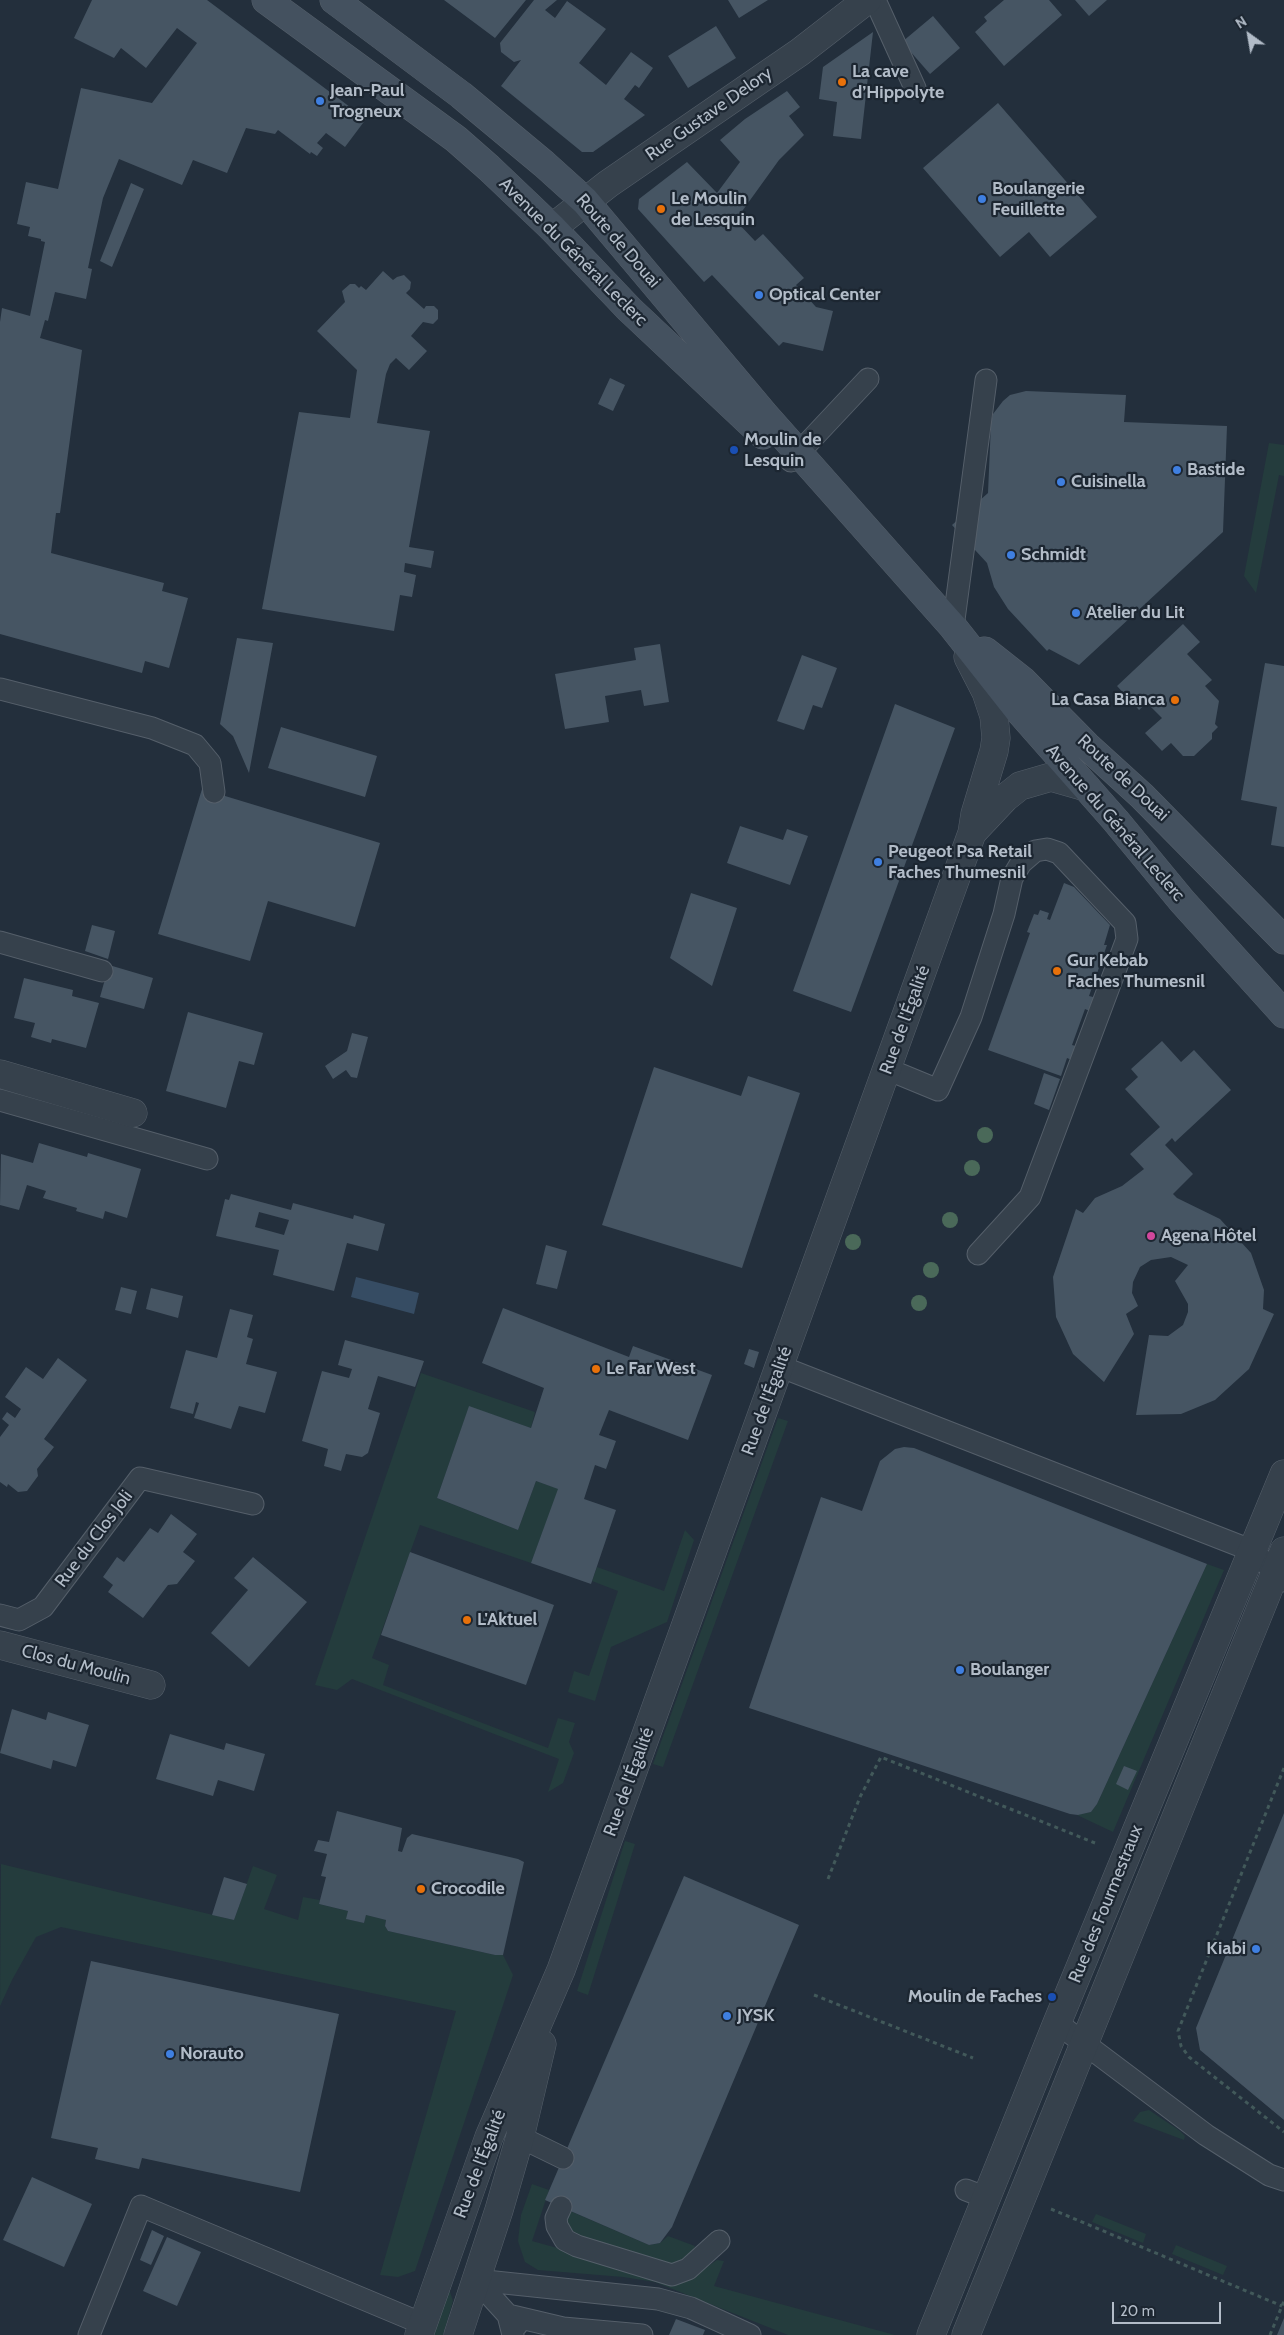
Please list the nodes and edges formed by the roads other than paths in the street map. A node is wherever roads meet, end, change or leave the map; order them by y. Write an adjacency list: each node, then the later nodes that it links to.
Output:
1 (266, 0): 7 (main road, Avenue du Général Leclerc)
2 (334, 0): 6 (main road, Route de Douai)
3 (867, 0): 6 (street, Rue Gustave Delory)
4 (875, 0): 5 (lane)
5 (915, 88)
6 (585, 201): 7 (street, Rue Gustave Delory); 10 (main road, Route de Douai)
7 (552, 228): 10 (main road, Avenue du Général Leclerc)
8 (868, 379): 10 (lane)
9 (986, 380): 11 (lane)
10 (795, 458): 11 (main road, Avenue du Général Leclerc)
11 (953, 627): 13 (main road, Avenue du Général Leclerc); 15 (street, Rue de l'Égalité); 16 (main road, Route de Douai)
12 (0, 689): 14 (lane)
13 (1086, 787): 15 (street, Rue de l'Égalité); 19 (main road, Avenue du Général Leclerc)
14 (214, 792)
15 (972, 833): 20 (street, Rue de l'Égalité)
16 (1284, 940)
17 (0, 942): 18 (lane)
18 (102, 970)
19 (1284, 1014)
20 (887, 1069): 25 (lane); 26 (street, Rue de l'Égalité)
21 (0, 1074): 23 (street)
22 (0, 1100): 24 (lane)
23 (133, 1113)
24 (206, 1159)
25 (978, 1254)
26 (779, 1366): 29 (lane); 34 (street, Rue de l'Égalité)
27 (1284, 1474): 29 (street, Rue des Fourmestraux)
28 (253, 1504): 31 (lane, Rue du Clos Joli)
29 (1253, 1551): 30 (lane); 35 (street, Rue des Fourmestraux)
30 (1281, 1568): 36 (street, Rue des Fourmestraux)
31 (0, 1615)
32 (0, 1645): 33 (street, Clos du Moulin)
33 (151, 1684)
34 (561, 1970): 37 (street, Rue de l'Égalité); 44 (street, Rue de l'Égalité)
35 (1057, 2023): 36 (lane); 51 (street, Rue des Fourmestraux)
36 (1085, 2043): 39 (lane); 52 (street, Rue des Fourmestraux)
37 (520, 2137): 38 (lane); 42 (street, Rue de l'Égalité)
38 (563, 2158)
39 (1284, 2180)
40 (561, 2207): 41 (lane)
41 (719, 2241)
42 (476, 2280): 43 (lane); 47 (street, Rue de l'Égalité); 50 (lane)
43 (511, 2325): 45 (lane); 48 (lane)
44 (421, 2329): 46 (lane)
45 (572, 2333): 49 (lane)
46 (89, 2335)
47 (458, 2335)
48 (526, 2335)
49 (642, 2335)
50 (750, 2335)
51 (931, 2335)
52 (966, 2335)

